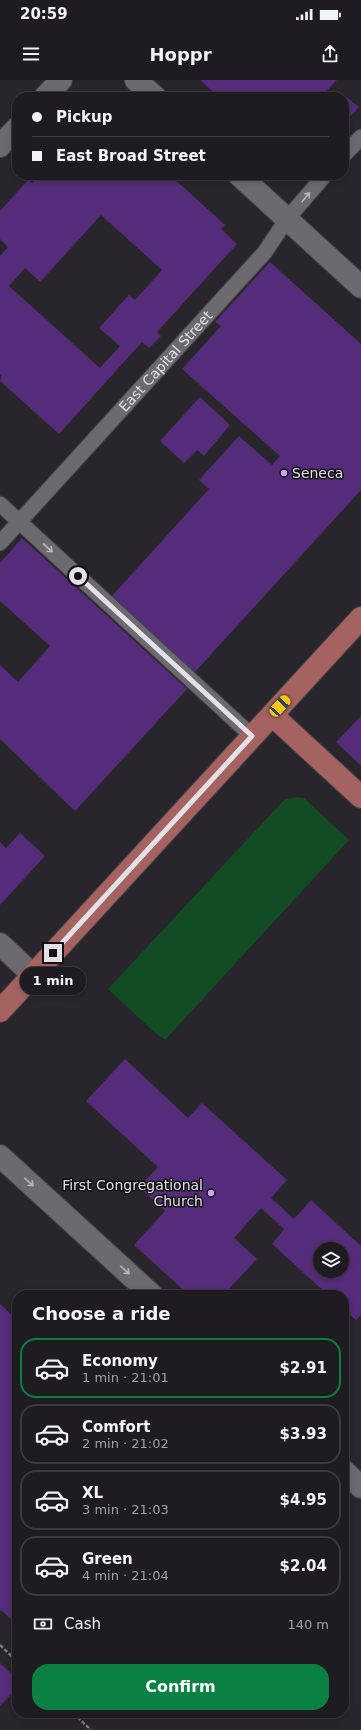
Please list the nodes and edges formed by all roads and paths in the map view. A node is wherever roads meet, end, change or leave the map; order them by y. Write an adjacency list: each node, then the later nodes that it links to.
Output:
1 (61, 80): 3 (street)
2 (136, 80): 4 (street)
3 (50, 92)
4 (149, 92)
5 (12, 133): 7 (street)
6 (361, 137): 8 (lane)
7 (0, 146)
8 (349, 150)
9 (244, 180): 11 (street)
10 (322, 180): 11 (lane, East Capital Street, one-way to 10)
11 (287, 219): 12 (street); 14 (lane, East Capital Street)
12 (361, 287)
13 (0, 504): 14 (lane)
14 (19, 522): 15 (lane, East Capital Street); 18 (lane, one-way to 18)
15 (0, 543)
16 (361, 618): 17 (main road)
17 (272, 715): 18 (main road); 19 (main road)
18 (252, 736): 21 (main road)
19 (361, 797)
20 (0, 944): 21 (street)
21 (34, 975): 22 (main road)
22 (0, 1011)
23 (0, 1156): 24 (street, one-way to 24)
24 (147, 1290)
25 (349, 1476): 26 (street)
26 (361, 1487)
27 (0, 1645): 28 (path)
28 (12, 1656)
29 (78, 1718): 30 (path)
30 (91, 1730)

